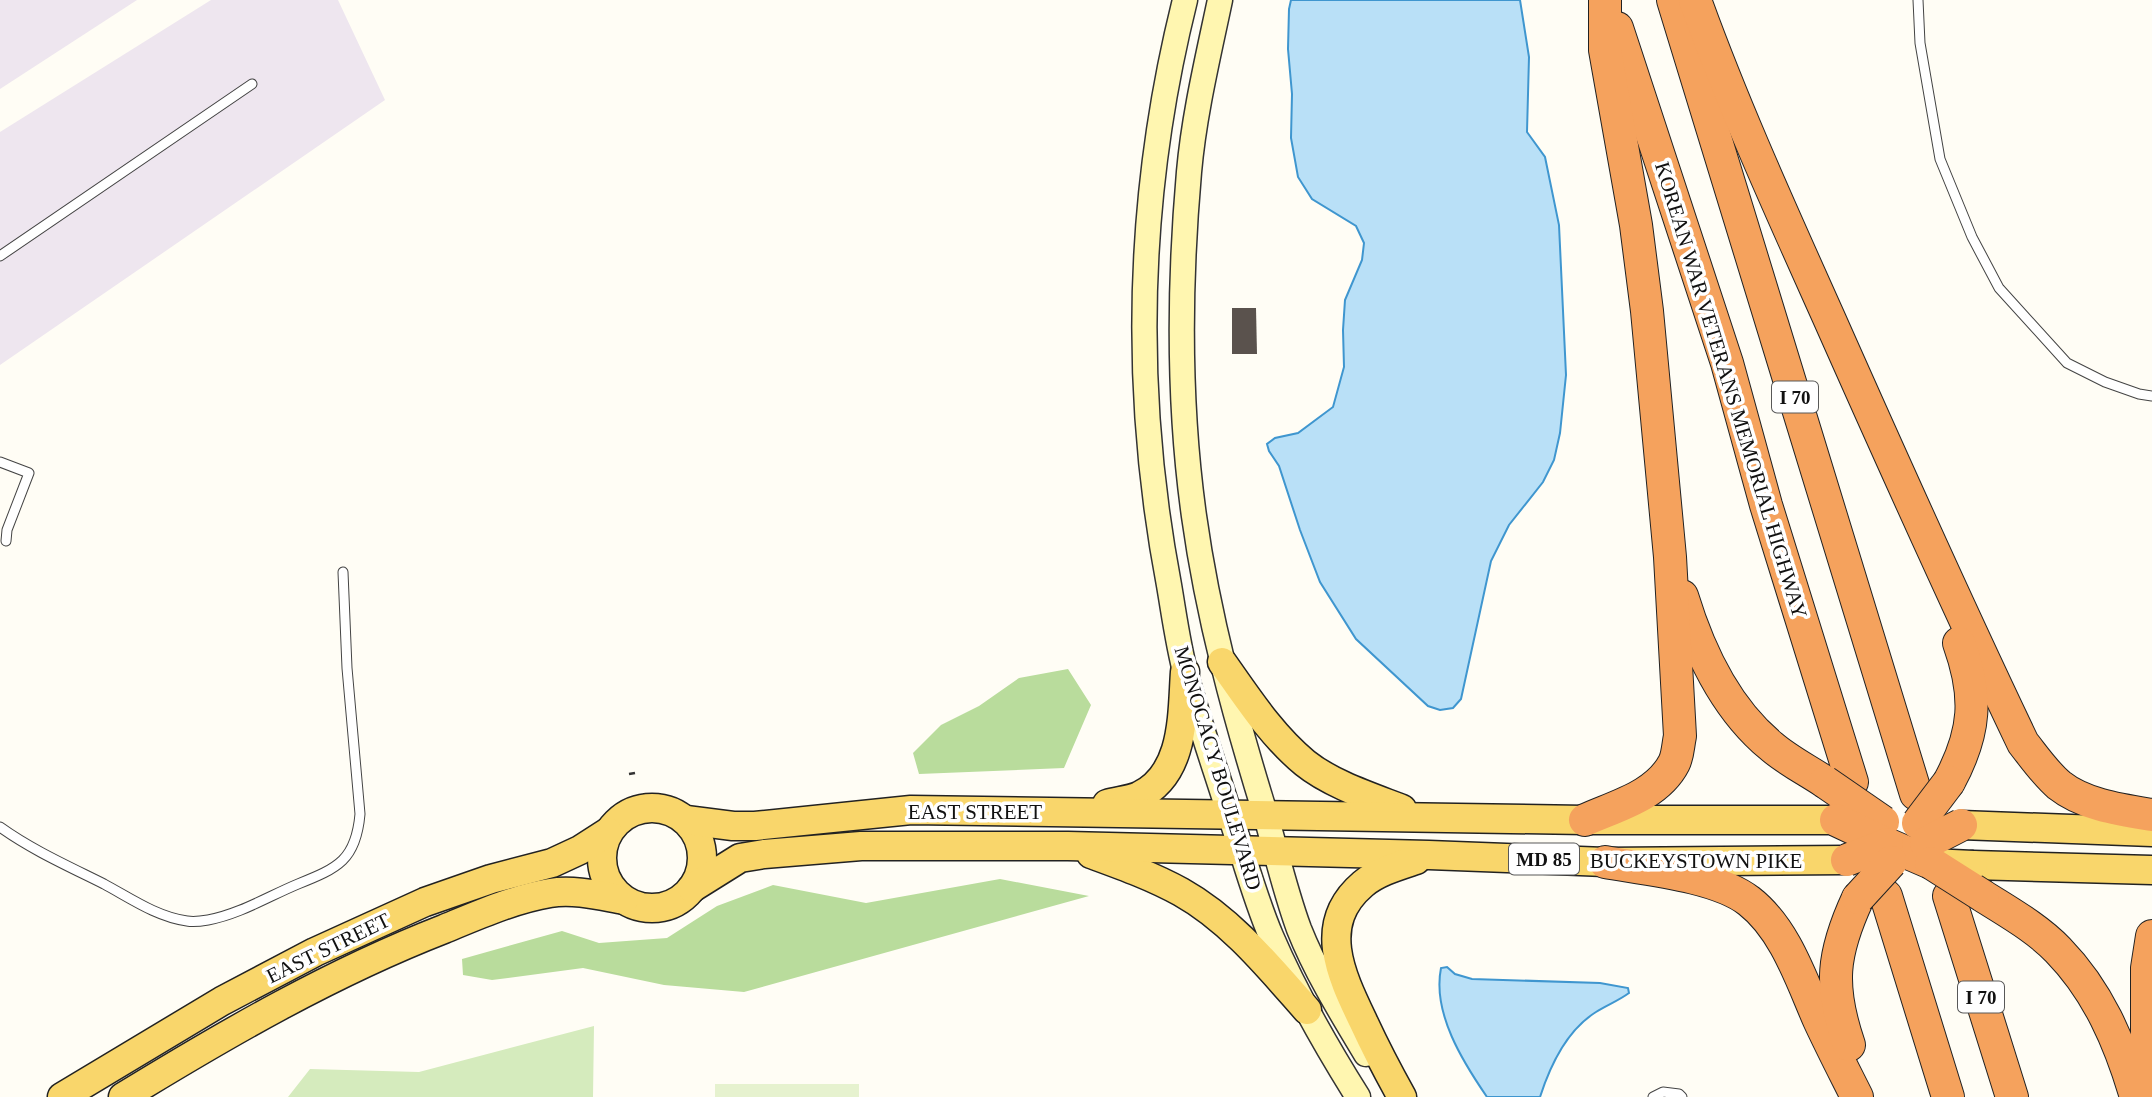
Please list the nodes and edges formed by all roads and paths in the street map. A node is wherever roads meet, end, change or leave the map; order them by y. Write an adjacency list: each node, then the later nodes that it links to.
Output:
1 (1185, 0): 16 (main road, MONOCACY BOULEVARD)
2 (1220, 0): 15 (main road, MONOCACY BOULEVARD)
3 (1606, 0): 13 (highway); 19 (highway, KOREAN WAR VETERANS MEMORIAL HIGHWAY / I 70)
4 (1673, 0): 32 (highway, I 70)
5 (1695, 0): 11 (highway)
6 (1918, 0): 9 (lane)
7 (252, 84): 8 (lane)
8 (0, 256)
9 (2152, 396)
10 (0, 462): 12 (lane)
11 (1909, 497): 23 (highway); 32 (highway, bridge)
12 (6, 541)
13 (1671, 557): 19 (highway); 26 (highway)
14 (343, 572): 29 (lane)
15 (1222, 662): 22 (main road, MONOCACY BOULEVARD); 24 (main road)
16 (1185, 672): 20 (main road); 21 (main road, MONOCACY BOULEVARD)
17 (635, 773): 18 (path)
18 (629, 774)
19 (1838, 782): 32 (highway, bridge)
20 (1072, 812): 21 (main road, EAST STREET); 25 (main road, EAST STREET)
21 (1230, 814): 22 (main road, EAST STREET / MD 85); 34 (main road, MONOCACY BOULEVARD)
22 (1265, 814): 24 (main road, BUCKEYSTOWN PIKE / MD 85); 35 (main road, MONOCACY BOULEVARD)
23 (2152, 815)
24 (1421, 817): 26 (main road, BUCKEYSTOWN PIKE / MD 85)
25 (686, 820): 30 (main road); 41 (main road)
26 (1585, 820): 27 (main road, BUCKEYSTOWN PIKE / MD 85)
27 (1836, 820): 32 (highway, bridge)
28 (1961, 825): 31 (main road); 32 (highway, bridge)
29 (0, 827)
30 (608, 832): 44 (main road); 47 (main road, EAST STREET)
31 (2152, 832)
32 (1907, 837): 37 (highway, bridge); 39 (highway, bridge); 43 (highway, bridge); 58 (highway, bridge)
33 (1068, 846): 34 (main road, EAST STREET); 41 (main road, EAST STREET); 46 (main road)
34 (1241, 852): 35 (main road, BUCKEYSTOWN PIKE / MD 85); 46 (main road, MONOCACY BOULEVARD)
35 (1276, 852): 36 (main road, BUCKEYSTOWN PIKE / MD 85); 50 (main road, MONOCACY BOULEVARD)
36 (1429, 855): 38 (main road, BUCKEYSTOWN PIKE / MD 85); 51 (main road)
37 (1847, 860): 38 (main road, BUCKEYSTOWN PIKE / MD 85)
38 (1605, 862): 54 (highway)
39 (1973, 864): 40 (main road)
40 (2152, 870)
41 (692, 888): 44 (main road)
42 (1949, 896): 57 (highway, I 70)
43 (1872, 897): 55 (highway); 56 (highway)
44 (624, 900): 48 (main road, EAST STREET)
45 (2152, 936): 59 (highway)
46 (1307, 1010): 49 (main road, MONOCACY BOULEVARD)
47 (62, 1097)
48 (123, 1097)
49 (1358, 1097)
50 (1394, 1097)
51 (1402, 1097)
52 (1653, 1097): 53 (lane)
53 (1682, 1097)
54 (1857, 1097)
55 (1867, 1097)
56 (1948, 1097)
57 (2012, 1097)
58 (2136, 1097)
59 (2147, 1097)

